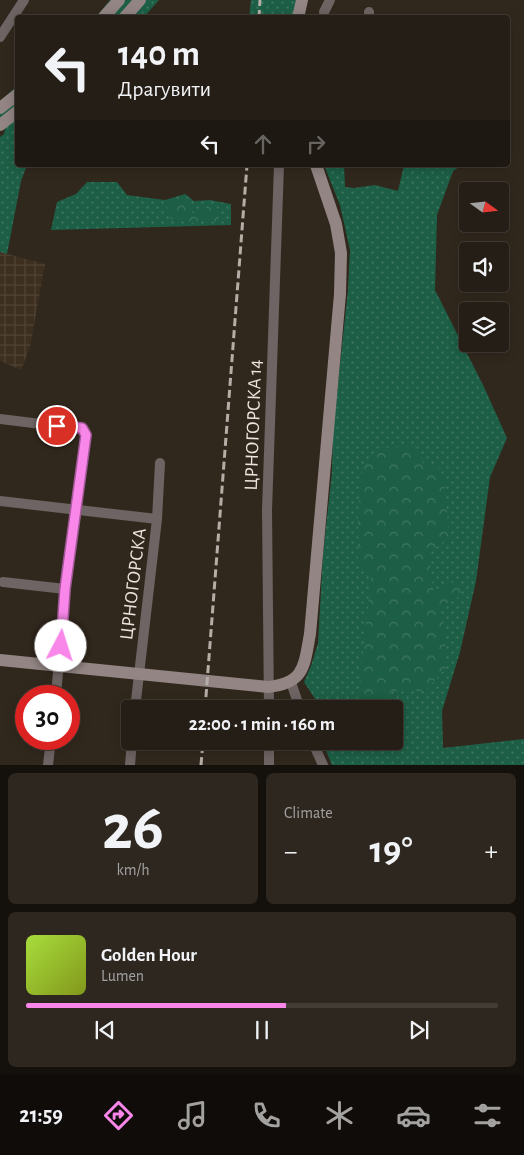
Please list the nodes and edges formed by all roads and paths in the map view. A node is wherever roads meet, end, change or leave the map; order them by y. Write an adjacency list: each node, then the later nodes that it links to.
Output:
1 (24, 0): 10 (street)
2 (118, 0): 7 (main road)
3 (140, 0): 8 (main road)
4 (302, 0): 9 (main road)
5 (330, 0): 6 (street)
6 (324, 12)
7 (106, 15)
8 (127, 15)
9 (299, 15)
10 (0, 37)
11 (15, 96): 12 (main road)
12 (0, 108)
13 (15, 113): 14 (main road)
14 (0, 125)
15 (279, 167): 29 (street, ЦРНОГОРСКА 14)
16 (317, 167): 27 (main road)
17 (0, 419): 20 (street)
18 (160, 463): 21 (street, ЦРНОГОРСКА)
19 (0, 501): 20 (street)
20 (76, 509): 21 (street); 23 (street)
21 (157, 519): 26 (street, ЦРНОГОРСКА)
22 (2, 582): 23 (street)
23 (65, 589): 25 (street)
24 (0, 660): 25 (main road)
25 (59, 665): 26 (main road); 28 (street)
26 (139, 674): 29 (main road); 30 (street, ЦРНОГОРСКА)
27 (291, 682): 29 (main road); 32 (street)
28 (57, 685)
29 (268, 687): 31 (street, ЦРНОГОРСКА 14)
30 (136, 700)
31 (268, 700)
32 (297, 700)
33 (50, 750): 37 (street)
34 (131, 750): 38 (street)
35 (269, 750): 39 (street)
36 (316, 750): 40 (street)
37 (48, 765)
38 (130, 765)
39 (269, 765)
40 (324, 765)

